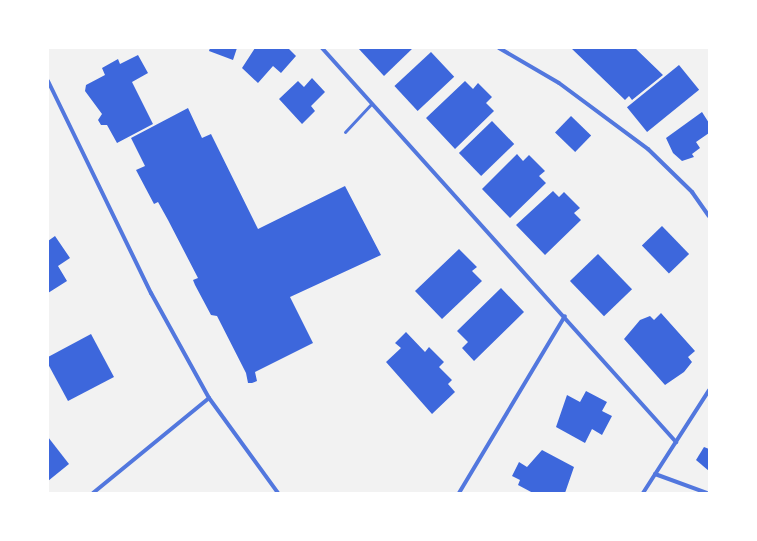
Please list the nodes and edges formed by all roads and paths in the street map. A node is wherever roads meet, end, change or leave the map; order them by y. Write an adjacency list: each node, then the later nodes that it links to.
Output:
1 (322, 48): 4 (street)
2 (499, 48): 6 (street)
3 (48, 81): 9 (street)
4 (371, 104): 5 (lane); 7 (street)
5 (345, 132)
6 (709, 216)
7 (565, 316): 10 (street); 14 (street)
8 (709, 390): 10 (street)
9 (208, 398): 12 (street); 13 (street)
10 (676, 442): 11 (street)
11 (655, 474): 15 (street); 16 (street)
12 (93, 493)
13 (278, 493)
14 (459, 493)
15 (643, 493)
16 (707, 493)

